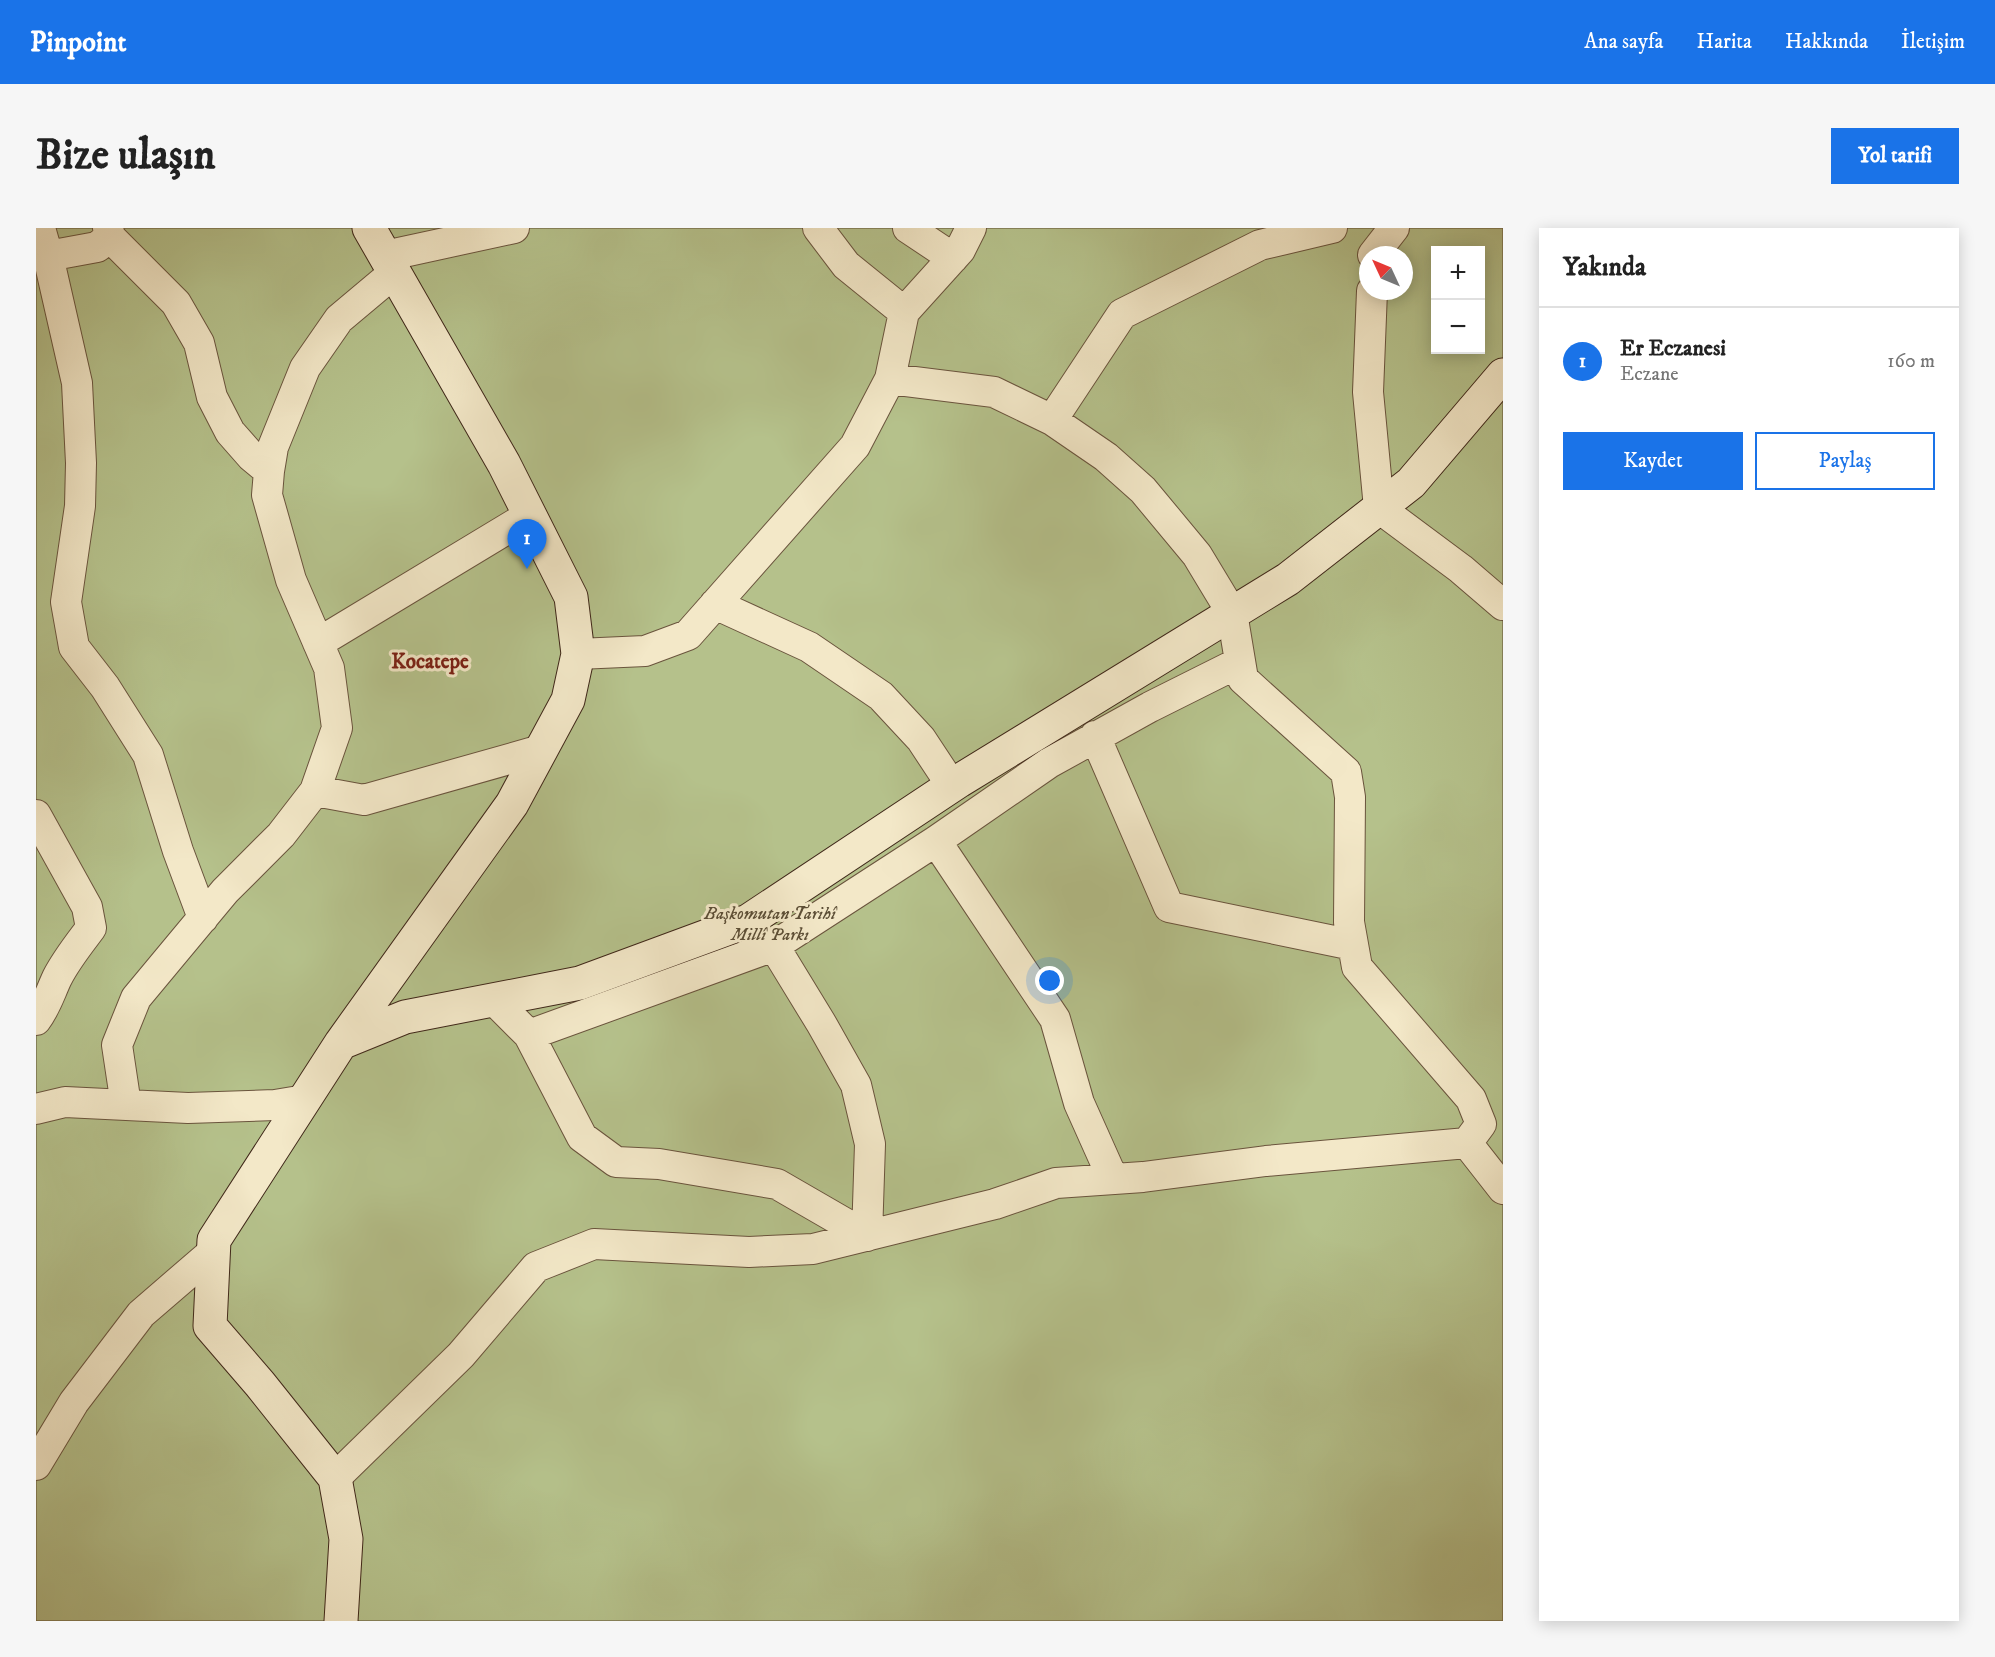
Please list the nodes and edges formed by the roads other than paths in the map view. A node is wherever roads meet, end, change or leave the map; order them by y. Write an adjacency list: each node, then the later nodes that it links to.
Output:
1 (369, 228): 12 (street)
2 (514, 228): 12 (street)
3 (818, 228): 14 (street)
4 (908, 228): 11 (street)
5 (971, 228): 11 (street)
6 (1332, 228): 17 (street)
7 (1394, 228): 10 (street)
8 (109, 232): 9 (street); 18 (street)
9 (44, 242): 33 (street)
10 (1380, 246)
11 (953, 258): 14 (street)
12 (390, 264): 18 (street); 20 (street)
13 (1372, 300): 19 (street)
14 (904, 312): 16 (street)
15 (1503, 375): 19 (street)
16 (890, 379): 17 (street); 21 (street)
17 (1052, 420): 23 (street)
18 (270, 471): 24 (street)
19 (1379, 508): 22 (street); 23 (street)
20 (530, 515): 24 (street); 25 (street)
21 (715, 604): 25 (street); 29 (street)
22 (1503, 605)
23 (1232, 613): 26 (street); 29 (street)
24 (318, 643): 30 (street)
25 (578, 654): 28 (street)
26 (1240, 662): 27 (street); 34 (street)
27 (1095, 736): 32 (street); 34 (street)
28 (541, 750): 30 (street); 39 (street)
29 (952, 786): 36 (street)
30 (315, 791): 33 (street)
31 (36, 815): 37 (street)
32 (936, 841): 35 (street); 44 (street)
33 (203, 918): 41 (street)
34 (1353, 945): 43 (street)
35 (774, 946): 38 (street); 46 (street)
36 (494, 1000): 38 (street); 39 (street)
37 (36, 1020)
38 (529, 1035): 46 (street)
39 (342, 1043): 40 (street)
40 (305, 1100): 41 (street); 47 (street)
41 (126, 1105): 42 (street)
42 (36, 1109)
43 (1467, 1143): 44 (street); 45 (street)
44 (1113, 1179): 46 (street)
45 (1503, 1189)
46 (867, 1236): 49 (street)
47 (214, 1251): 48 (street); 49 (street)
48 (36, 1466)
49 (335, 1478): 50 (street)
50 (341, 1621)

